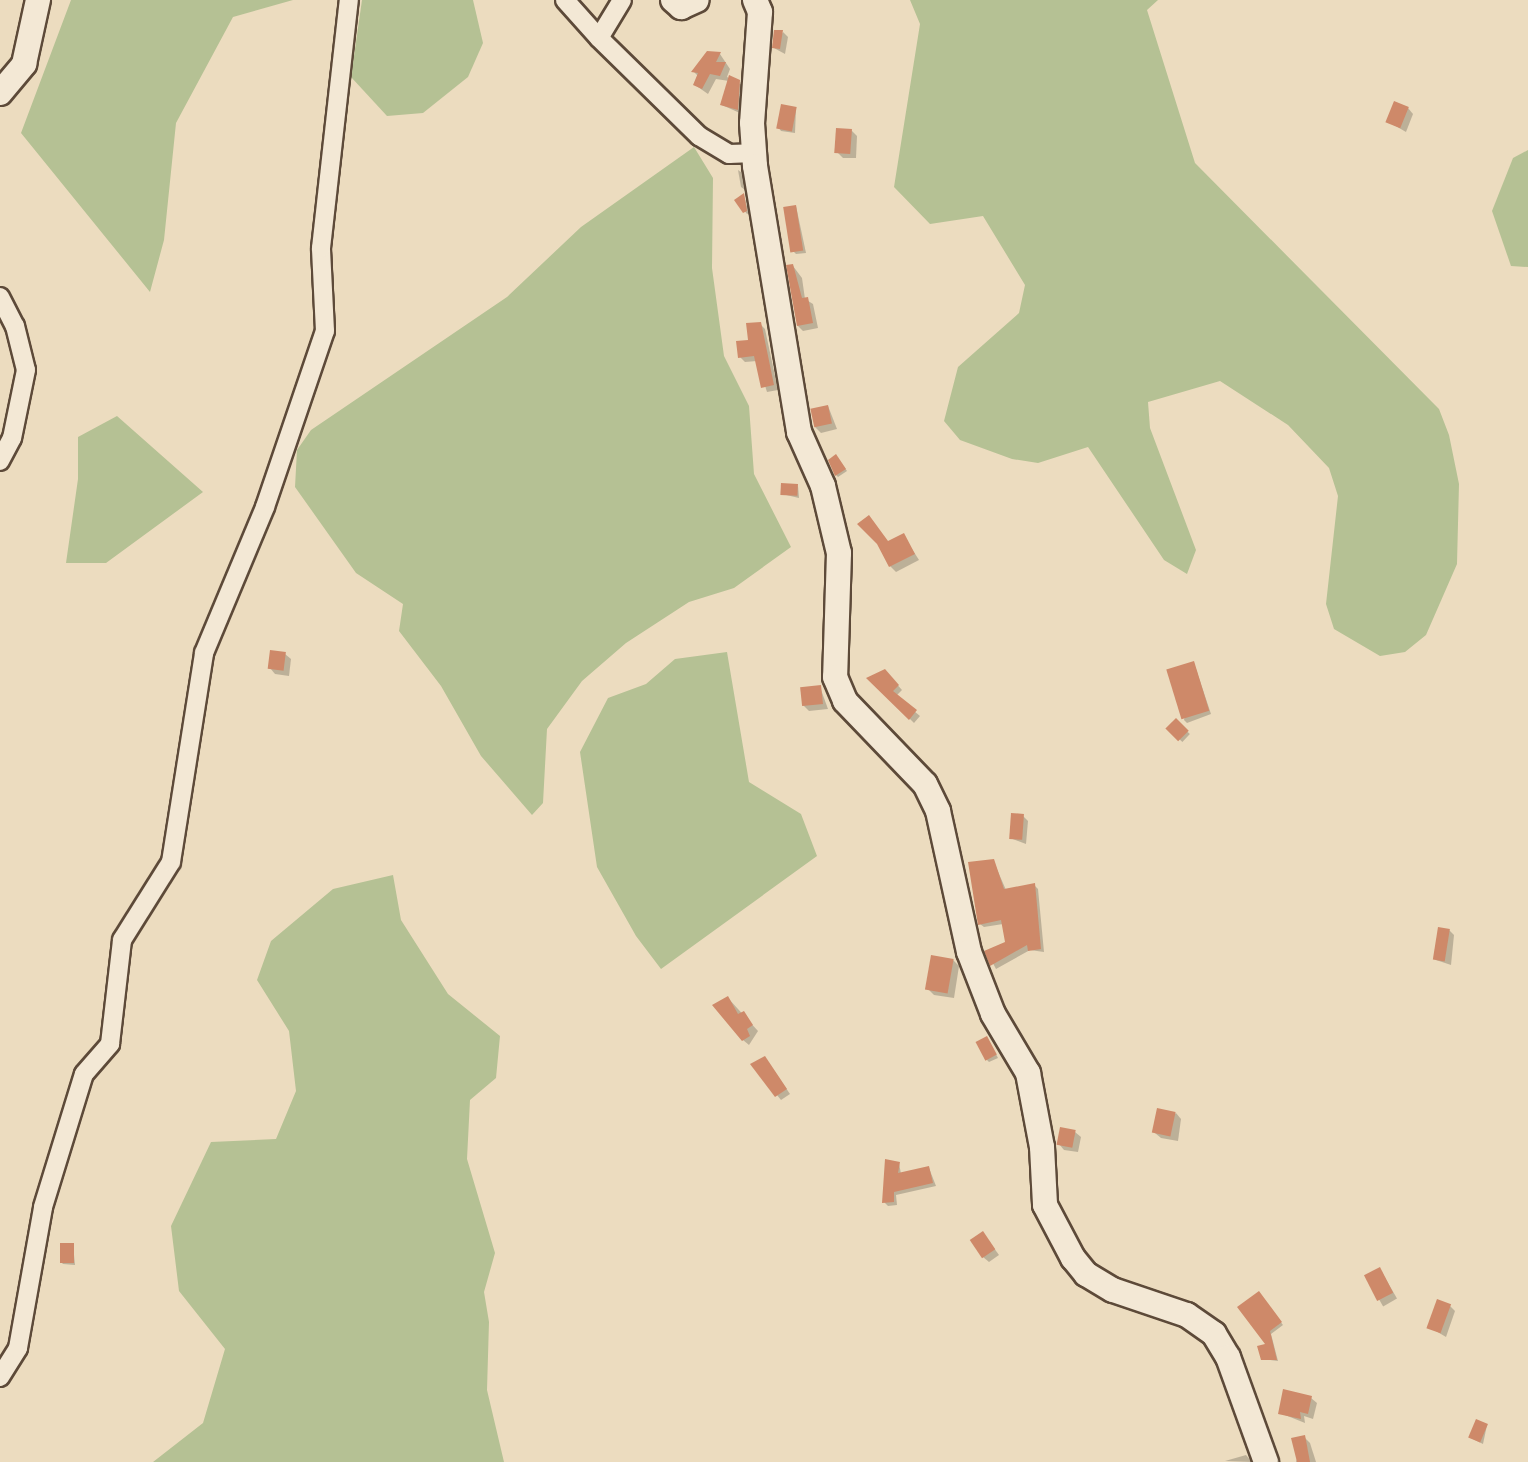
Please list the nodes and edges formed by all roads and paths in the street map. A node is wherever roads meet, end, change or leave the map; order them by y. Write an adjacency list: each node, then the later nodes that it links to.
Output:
1 (38, 0): 9 (main road)
2 (349, 0): 13 (street)
3 (565, 0): 8 (street)
4 (622, 0): 8 (street)
5 (673, 0): 6 (main road)
6 (697, 0)
7 (755, 0): 10 (main road)
8 (599, 38): 10 (street)
9 (0, 93)
10 (754, 153): 14 (main road)
11 (0, 297): 12 (street)
12 (0, 461)
13 (0, 1377)
14 (1265, 1462)

